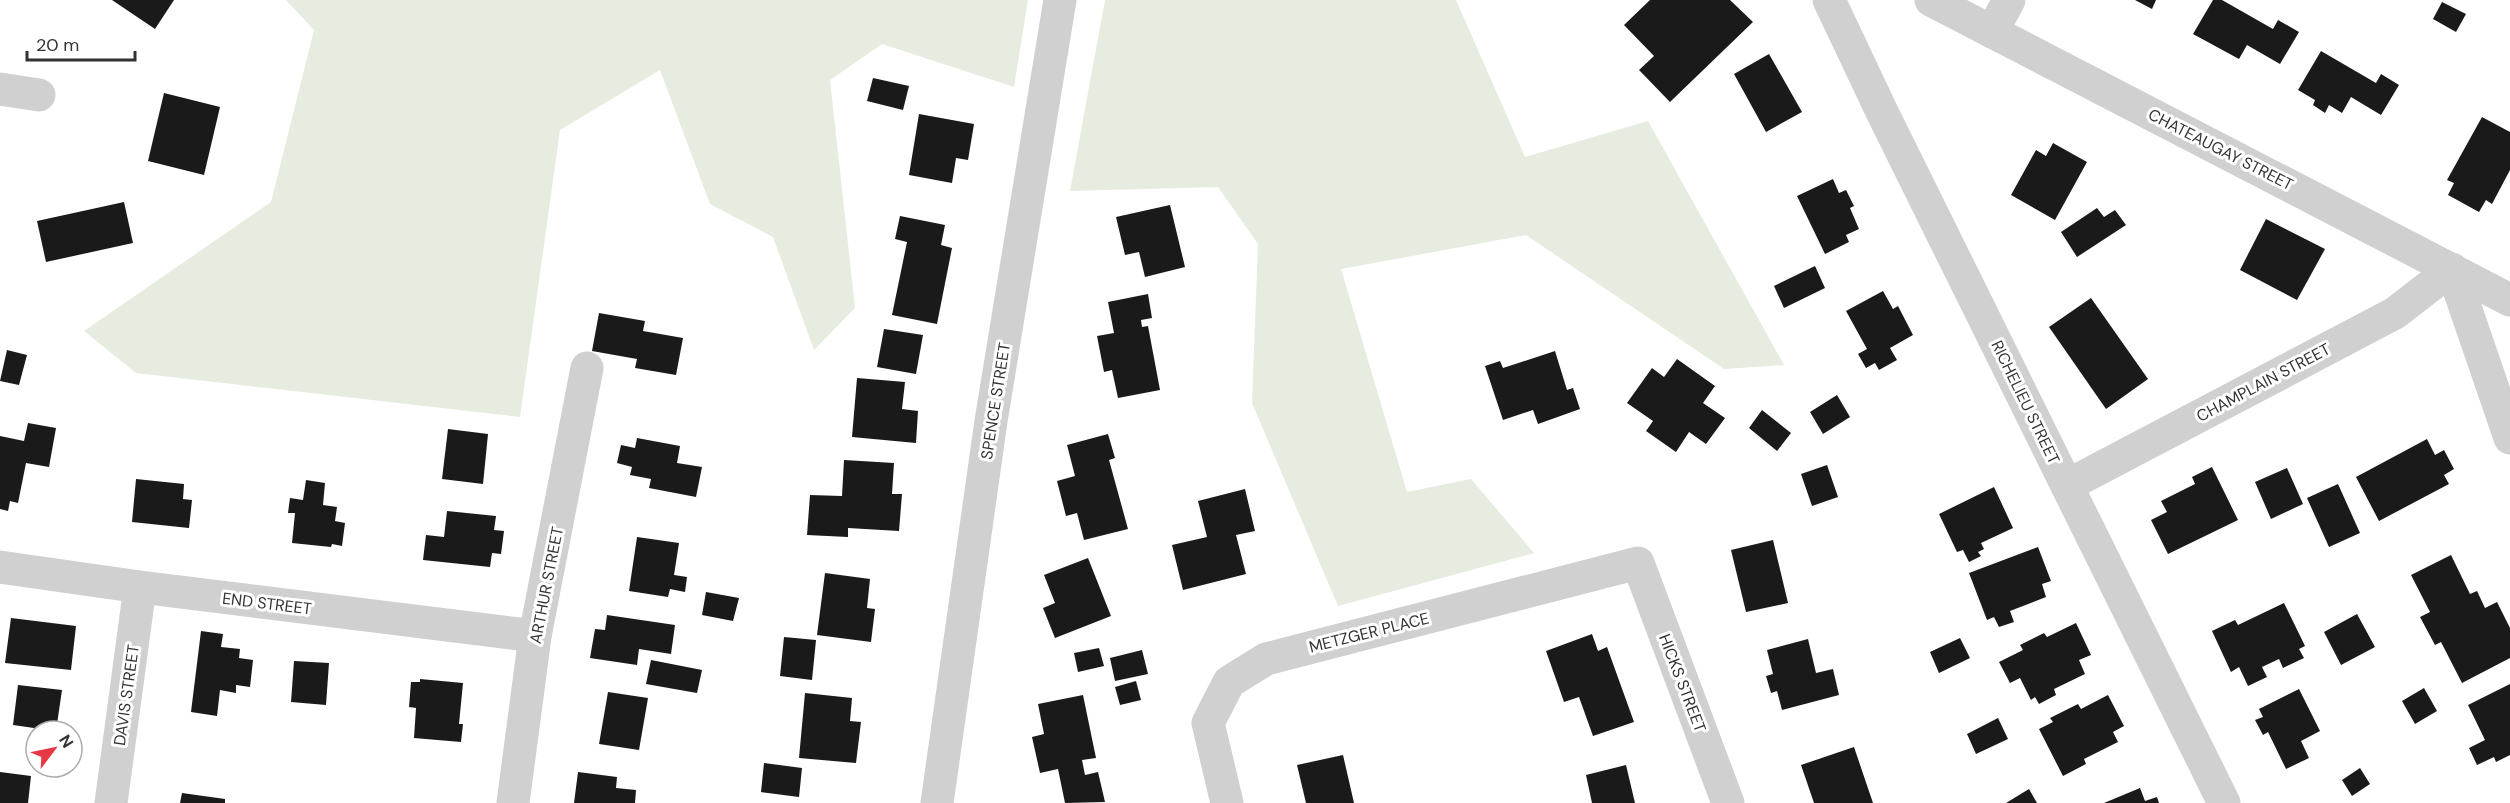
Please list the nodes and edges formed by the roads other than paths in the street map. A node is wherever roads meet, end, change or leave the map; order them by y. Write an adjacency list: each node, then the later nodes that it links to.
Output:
1 (1060, 0): 19 (street, SPENCE STREET)
2 (1829, 0): 12 (street, RICHELIEU STREET)
3 (1931, 0): 5 (street, CHATEAUGAY STREET)
4 (2009, 0): 5 (street)
5 (1992, 32): 8 (street, CHATEAUGAY STREET)
6 (0, 89): 7 (street)
7 (39, 95)
8 (2452, 269): 9 (street, CHATEAUGAY STREET); 11 (street); 12 (street, CHAMPLAIN STREET)
9 (2510, 300)
10 (587, 368): 16 (street, ARTHUR STREET)
11 (2510, 438)
12 (2067, 485): 22 (street, RICHELIEU STREET)
13 (1638, 563): 20 (street, METZGER PLACE); 21 (street, HICKS STREET)
14 (0, 567): 15 (street, END STREET)
15 (140, 587): 16 (street, END STREET); 17 (street, DAVIS STREET)
16 (535, 636): 18 (street, ARTHUR STREET)
17 (111, 803)
18 (513, 803)
19 (937, 803)
20 (1227, 803)
21 (1728, 803)
22 (2224, 803)

